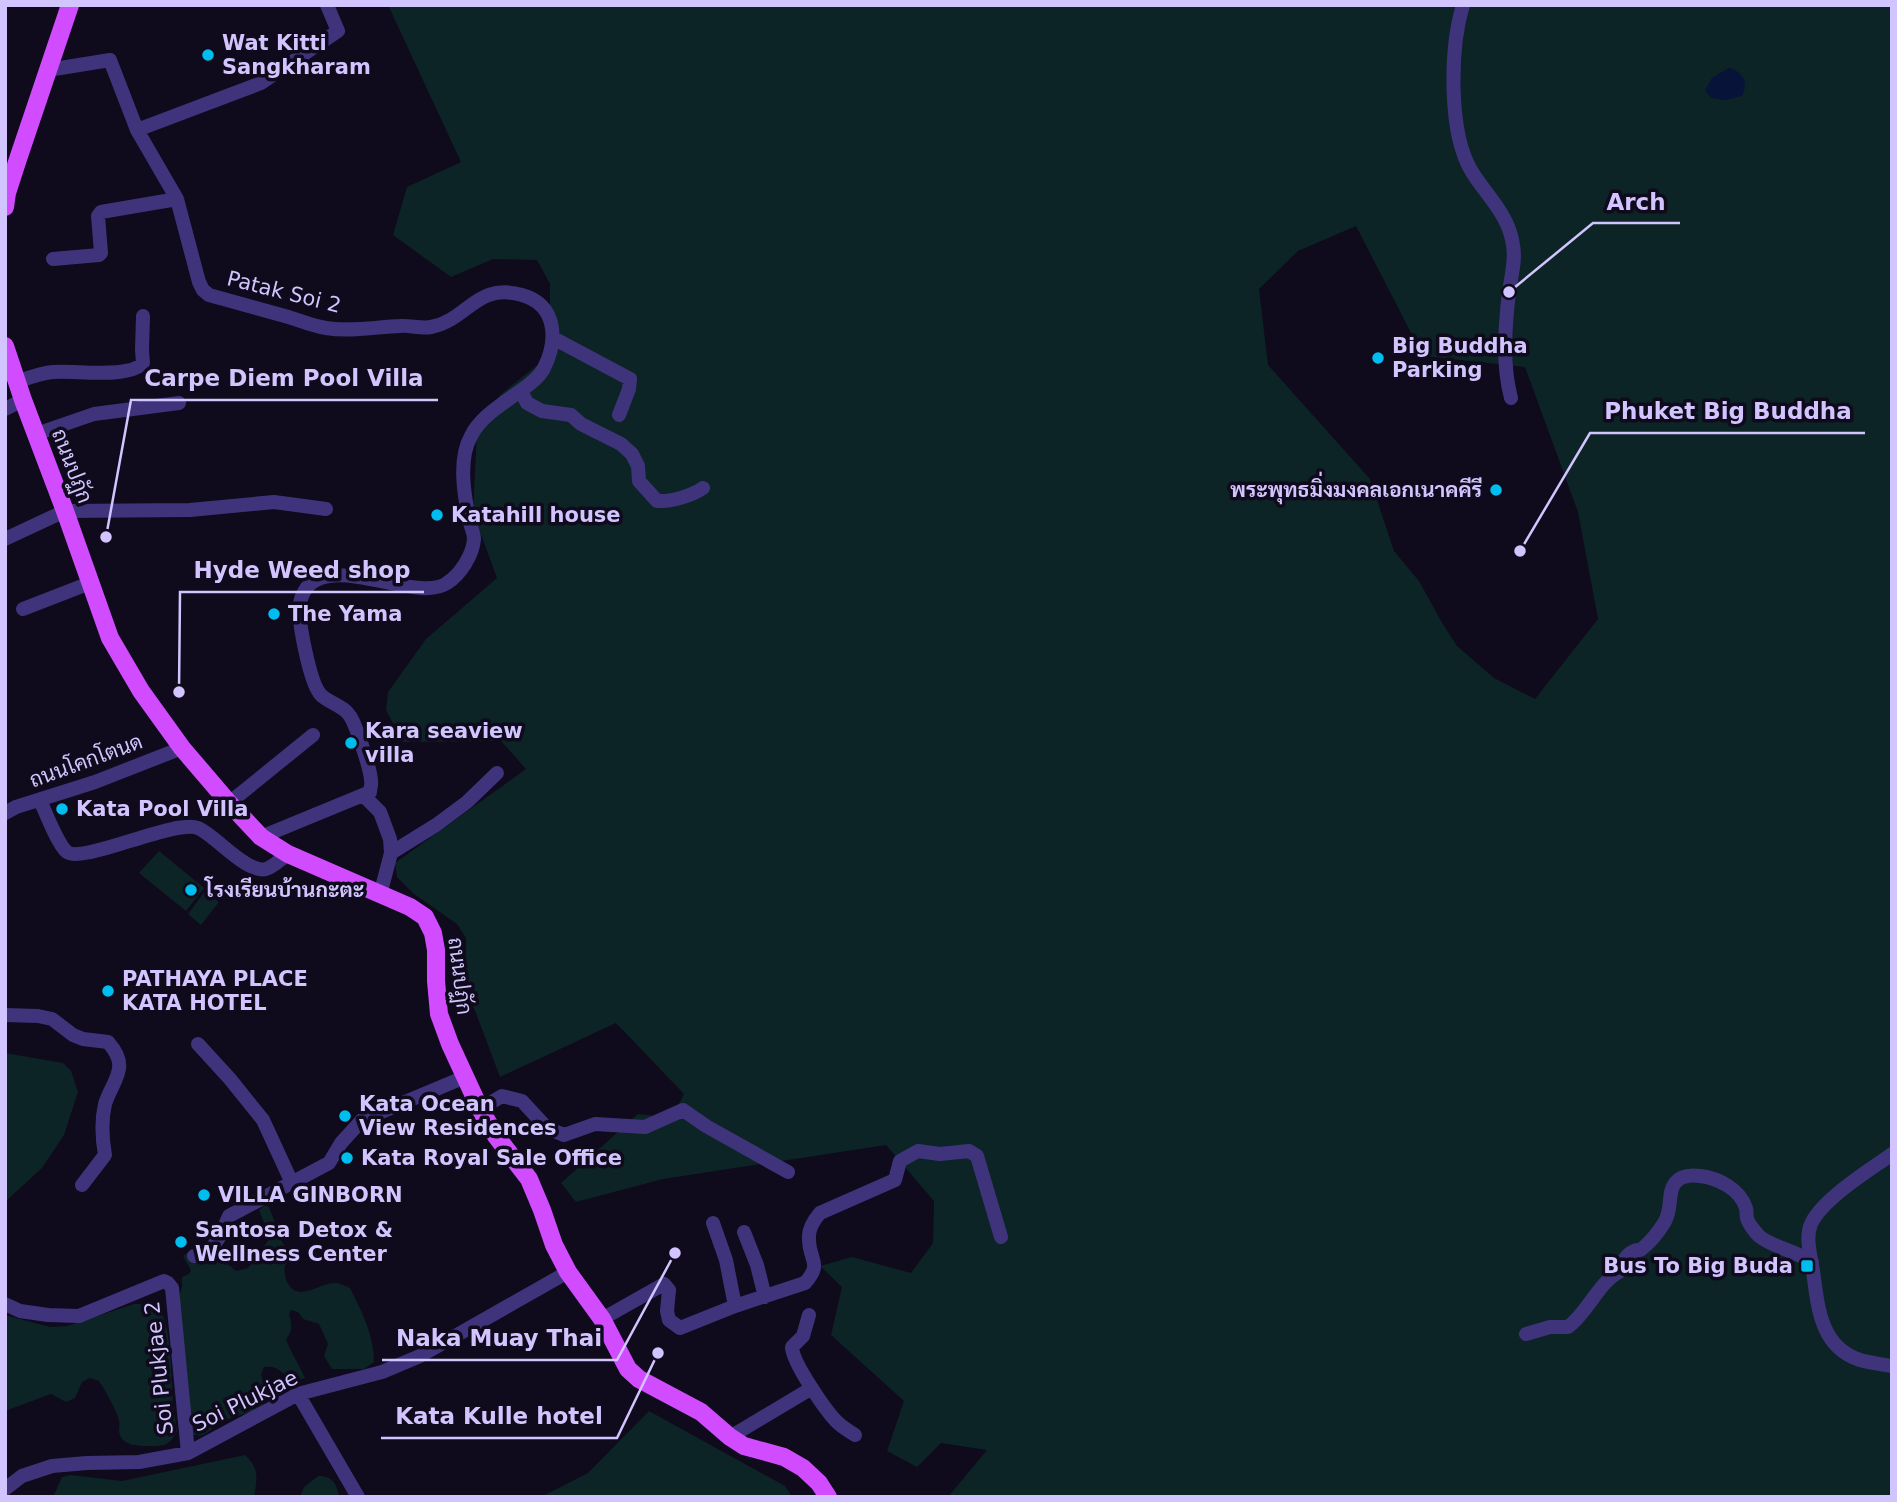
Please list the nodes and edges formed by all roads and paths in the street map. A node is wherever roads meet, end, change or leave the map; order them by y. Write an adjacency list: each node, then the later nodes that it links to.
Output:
1 (70, 5): 4 (main road)
2 (327, 5): 5 (street)
3 (1463, 5): 15 (street)
4 (48, 70): 5 (street, Patak Soi 2); 6 (main road)
5 (137, 130): 7 (street, Patak Soi 2)
6 (12, 160): 8 (main road)
7 (177, 199): 9 (street); 11 (street, Patak Soi 2)
8 (5, 207)
9 (53, 259)
10 (143, 316): 13 (street)
11 (553, 338): 14 (street); 19 (street)
12 (5, 345): 13 (main road, ถนนปฏัก)
13 (16, 382): 16 (main road, ถนนปฏัก)
14 (521, 391): 21 (street); 32 (street)
15 (1511, 398)
16 (23, 400): 18 (street); 20 (main road, ถนนปฏัก)
17 (179, 403): 20 (street)
18 (5, 409)
19 (619, 415)
20 (36, 434): 23 (main road, ถนนปฏัก)
21 (703, 488)
22 (326, 509): 23 (street)
23 (65, 511): 25 (street); 27 (main road, ถนนปฏัก)
24 (5, 525): 25 (street)
25 (20, 532): 26 (street)
26 (5, 539)
27 (90, 583): 28 (street); 30 (main road, ถนนปฏัก)
28 (23, 609)
29 (313, 735): 34 (street)
30 (182, 748): 33 (street, ถนนโคกโตนด); 34 (main road, ถนนปฏัก)
31 (497, 773): 37 (street)
32 (363, 795): 36 (street); 37 (street)
33 (40, 800): 35 (street, ถนนโคกโตนด); 38 (street)
34 (229, 803): 36 (main road, ถนนปฏัก)
35 (5, 813)
36 (261, 836): 38 (main road, ถนนปฏัก)
37 (391, 853): 39 (street)
38 (288, 854): 39 (main road, ถนนปฏัก)
39 (380, 895): 42 (main road, ถนนปฏัก)
40 (5, 1015): 47 (street)
41 (198, 1044): 46 (street)
42 (466, 1077): 43 (main road, ถนนปฏัก); 46 (street)
43 (480, 1109): 45 (street); 53 (main road, ถนนปฏัก)
44 (1892, 1154): 52 (street)
45 (788, 1172)
46 (292, 1183): 51 (street)
47 (82, 1185)
48 (713, 1223): 56 (street)
49 (744, 1232): 54 (street)
50 (1001, 1237): 54 (street)
51 (194, 1255)
52 (1812, 1262): 59 (street); 60 (street)
53 (568, 1272): 58 (main road, ถนนปฏัก); 62 (street, Soi Plukjae)
54 (765, 1297): 56 (street)
55 (5, 1304): 65 (street, Soi Plukjae 2)
56 (735, 1306): 58 (street)
57 (809, 1315): 61 (street)
58 (602, 1319): 64 (main road, ถนนปฏัก)
59 (1526, 1334)
60 (1892, 1366)
61 (812, 1388): 63 (street); 64 (street)
62 (298, 1394): 65 (street, Soi Plukjae); 67 (street)
63 (855, 1435)
64 (730, 1437): 68 (main road, ถนนปฏัก)
65 (188, 1453): 66 (street, Soi Plukjae)
66 (5, 1489)
67 (358, 1497)
68 (828, 1497)

